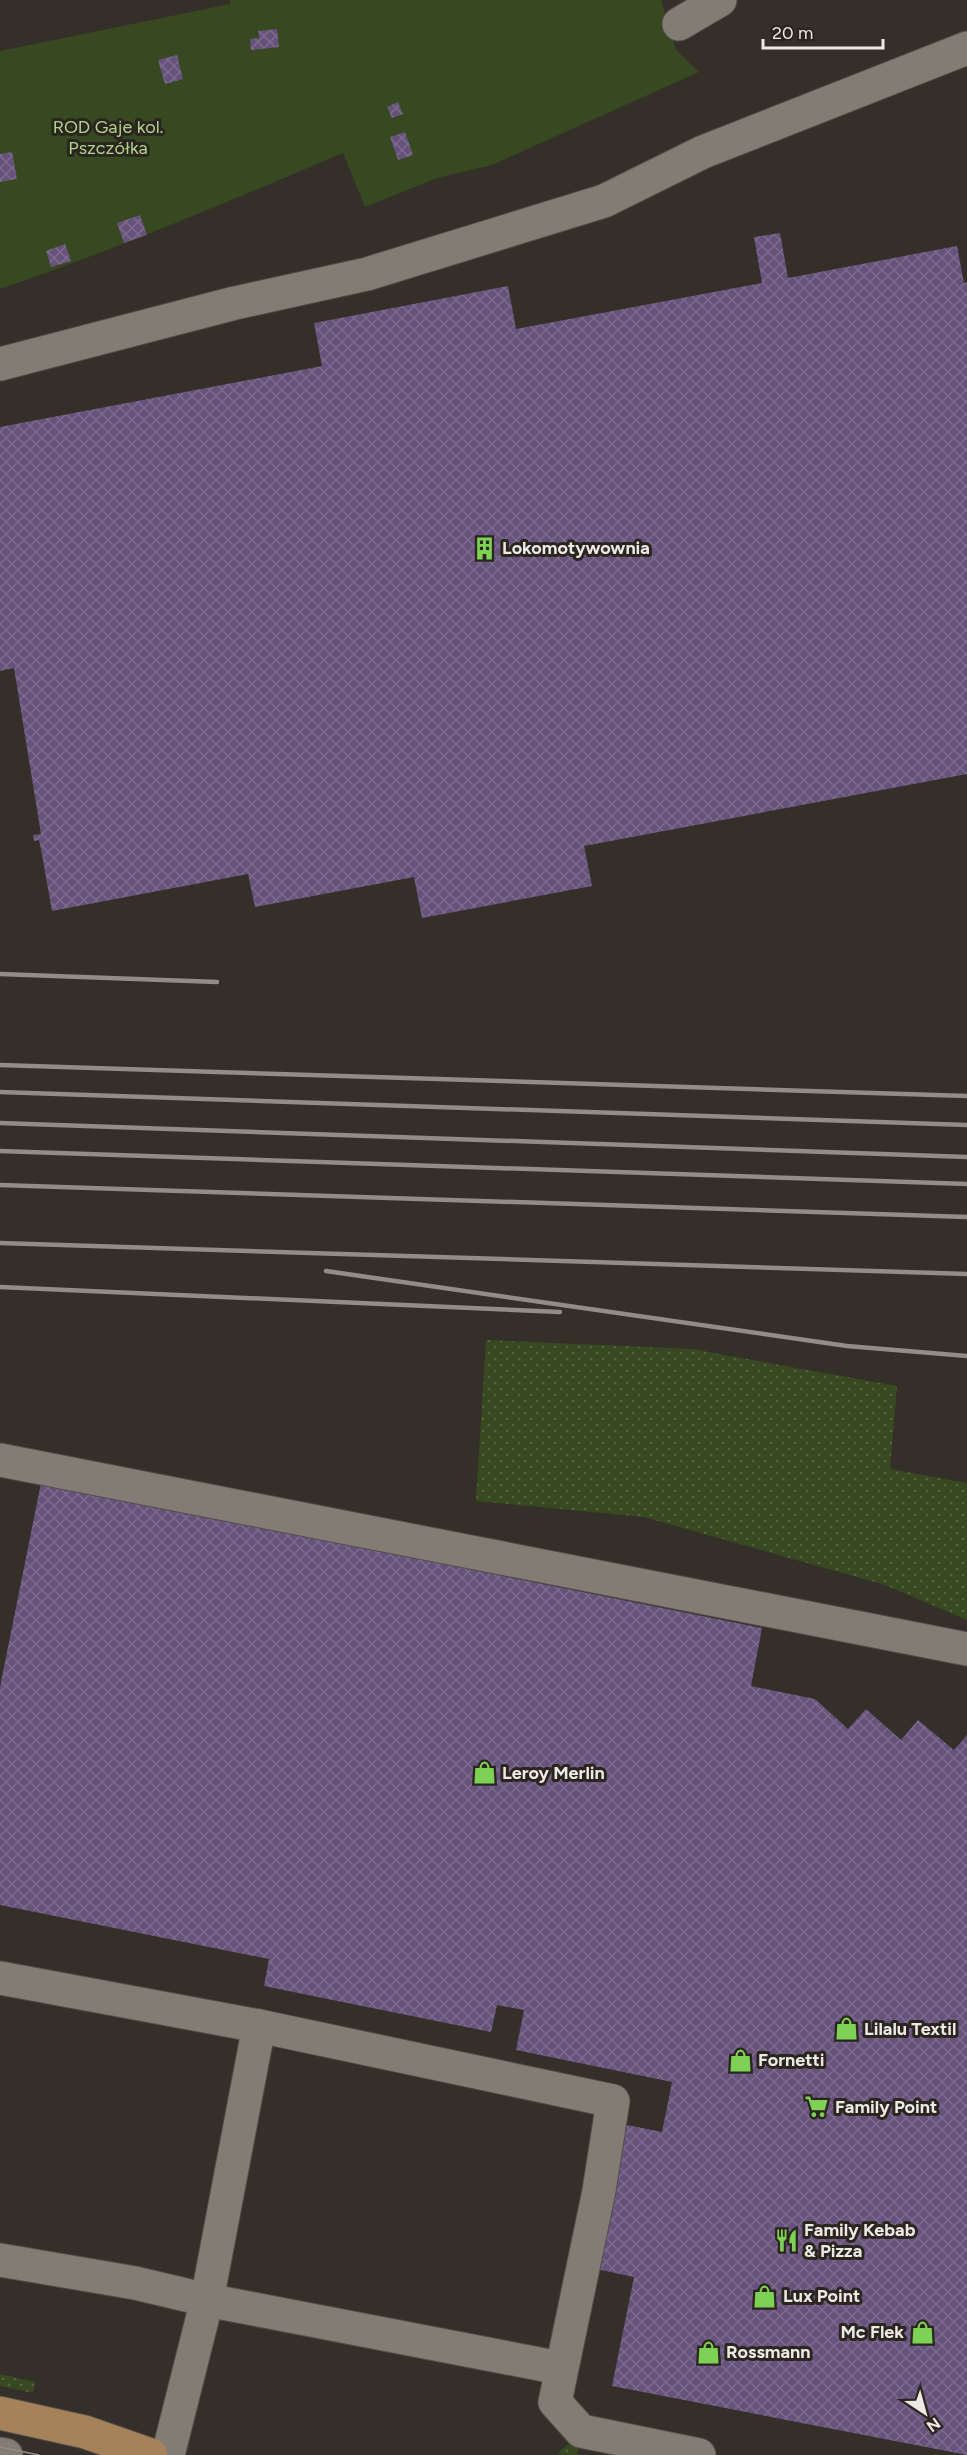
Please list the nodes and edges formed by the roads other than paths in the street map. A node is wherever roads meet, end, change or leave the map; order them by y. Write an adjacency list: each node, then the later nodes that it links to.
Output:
1 (720, 0): 2 (lane)
2 (678, 24)
3 (967, 48): 4 (lane)
4 (0, 364)
5 (0, 1460): 6 (lane)
6 (967, 1649)
7 (0, 1977): 8 (lane)
8 (259, 2026): 10 (lane); 11 (lane)
9 (0, 2260): 10 (lane)
10 (207, 2300): 11 (lane); 16 (lane)
11 (560, 2368): 17 (lane)
12 (0, 2412): 15 (main road)
13 (0, 2454): 14 (lane)
14 (6, 2455)
15 (151, 2455)
16 (168, 2455)
17 (699, 2455)

